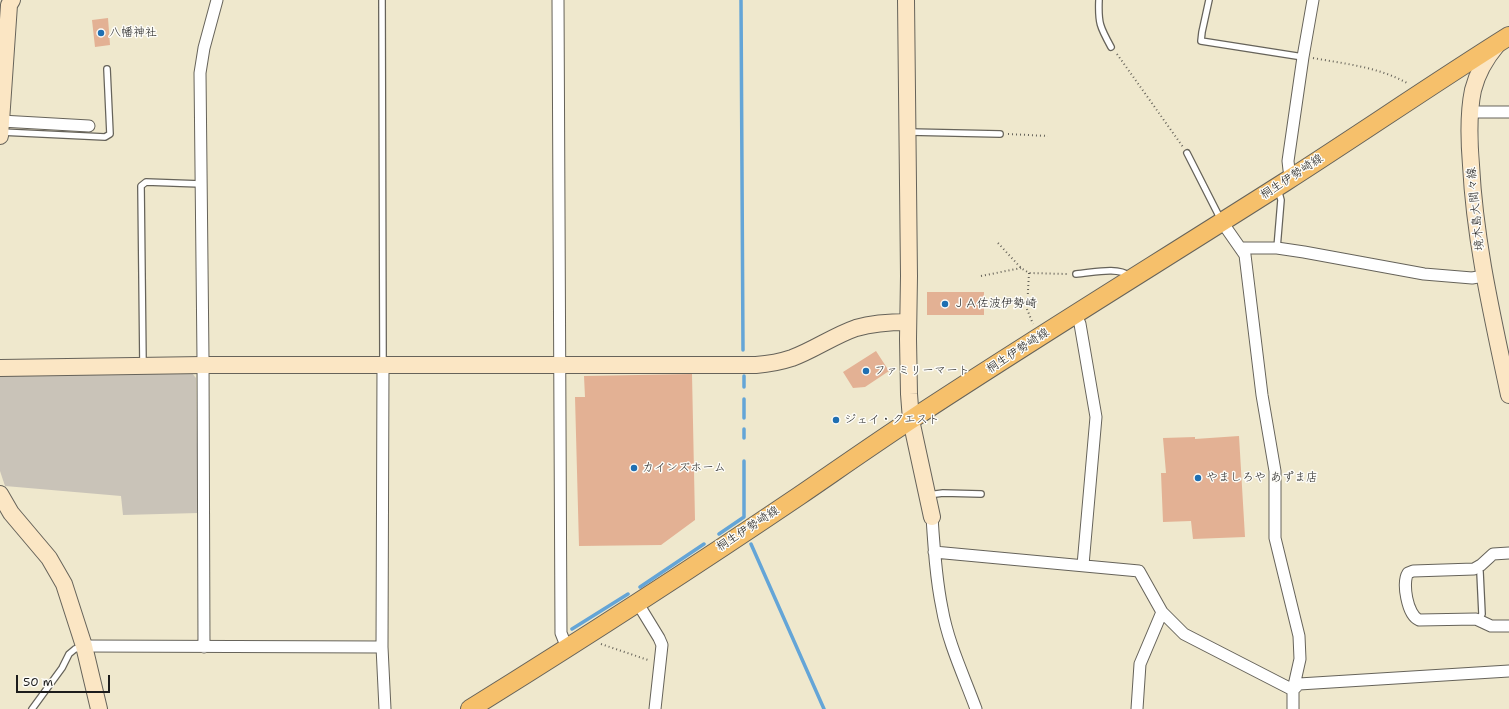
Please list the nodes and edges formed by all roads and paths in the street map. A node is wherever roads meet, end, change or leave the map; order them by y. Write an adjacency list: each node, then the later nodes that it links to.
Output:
1 (12, 0): 12 (street)
2 (217, 0): 24 (street)
3 (382, 0): 40 (lane)
4 (558, 0): 42 (street)
5 (906, 0): 19 (street)
6 (1099, 0): 10 (lane)
7 (1209, 0): 11 (lane)
8 (1313, 0): 11 (street)
9 (1506, 36): 14 (main road, 桐生伊勢崎線); 15 (street, 境木島大間々線)
10 (1111, 47): 22 (path)
11 (1303, 57): 14 (path); 23 (street)
12 (2, 66): 18 (street)
13 (107, 69): 18 (lane)
14 (1419, 95): 23 (main road, 桐生伊勢崎線)
15 (1470, 112): 16 (street); 34 (street, 境木島大間々線)
16 (1509, 112)
17 (89, 126): 18 (street)
18 (0, 130)
19 (907, 132): 20 (lane); 37 (street)
20 (1000, 134): 21 (path)
21 (1048, 136)
22 (1187, 153): 26 (lane)
23 (1293, 177): 25 (main road, 桐生伊勢崎線)
24 (201, 184): 39 (street); 41 (lane)
25 (1277, 187): 26 (main road, 桐生伊勢崎線); 29 (lane)
26 (1222, 222): 28 (street); 35 (main road, 桐生伊勢崎線)
27 (998, 243): 30 (path)
28 (1240, 248): 29 (street); 65 (street)
29 (1277, 248): 34 (street)
30 (1021, 268): 31 (path); 33 (path)
31 (1030, 273): 32 (path); 38 (path)
32 (1076, 274): 35 (lane)
33 (981, 276)
34 (1484, 276): 44 (street, 境木島大間々線)
35 (1132, 278): 36 (main road, 桐生伊勢崎線)
36 (1076, 315): 38 (main road, 桐生伊勢崎線); 52 (street)
37 (908, 322): 42 (street); 45 (street)
38 (1039, 336): 45 (main road, 桐生伊勢崎線)
39 (204, 365): 40 (street); 41 (street); 60 (street)
40 (383, 365): 42 (street); 61 (street)
41 (143, 366): 43 (street)
42 (560, 366): 62 (street)
43 (0, 368)
44 (1509, 395)
45 (911, 420): 48 (street); 54 (main road, 桐生伊勢崎線)
46 (0, 494): 59 (street)
47 (981, 494): 48 (lane)
48 (928, 495): 49 (street)
49 (932, 517): 50 (street)
50 (934, 552): 52 (street); 71 (street)
51 (1509, 553): 53 (street)
52 (1084, 565): 55 (street)
53 (1478, 568): 56 (lane); 56 (street)
54 (637, 602): 58 (main road, 桐生伊勢崎線); 63 (street)
55 (1162, 612): 65 (street); 72 (street)
56 (1479, 620): 57 (street)
57 (1509, 626)
58 (589, 634): 62 (main road, 桐生伊勢崎線); 63 (path)
59 (84, 646): 60 (street); 66 (lane); 67 (street)
60 (204, 647): 61 (street)
61 (382, 647): 68 (street)
62 (567, 648): 69 (main road, 桐生伊勢崎線)
63 (661, 663): 70 (street)
64 (1509, 671): 65 (street)
65 (1293, 690): 73 (street)
66 (32, 709)
67 (100, 709)
68 (385, 709)
69 (470, 709)
70 (655, 709)
71 (976, 709)
72 (1137, 709)
73 (1293, 709)

